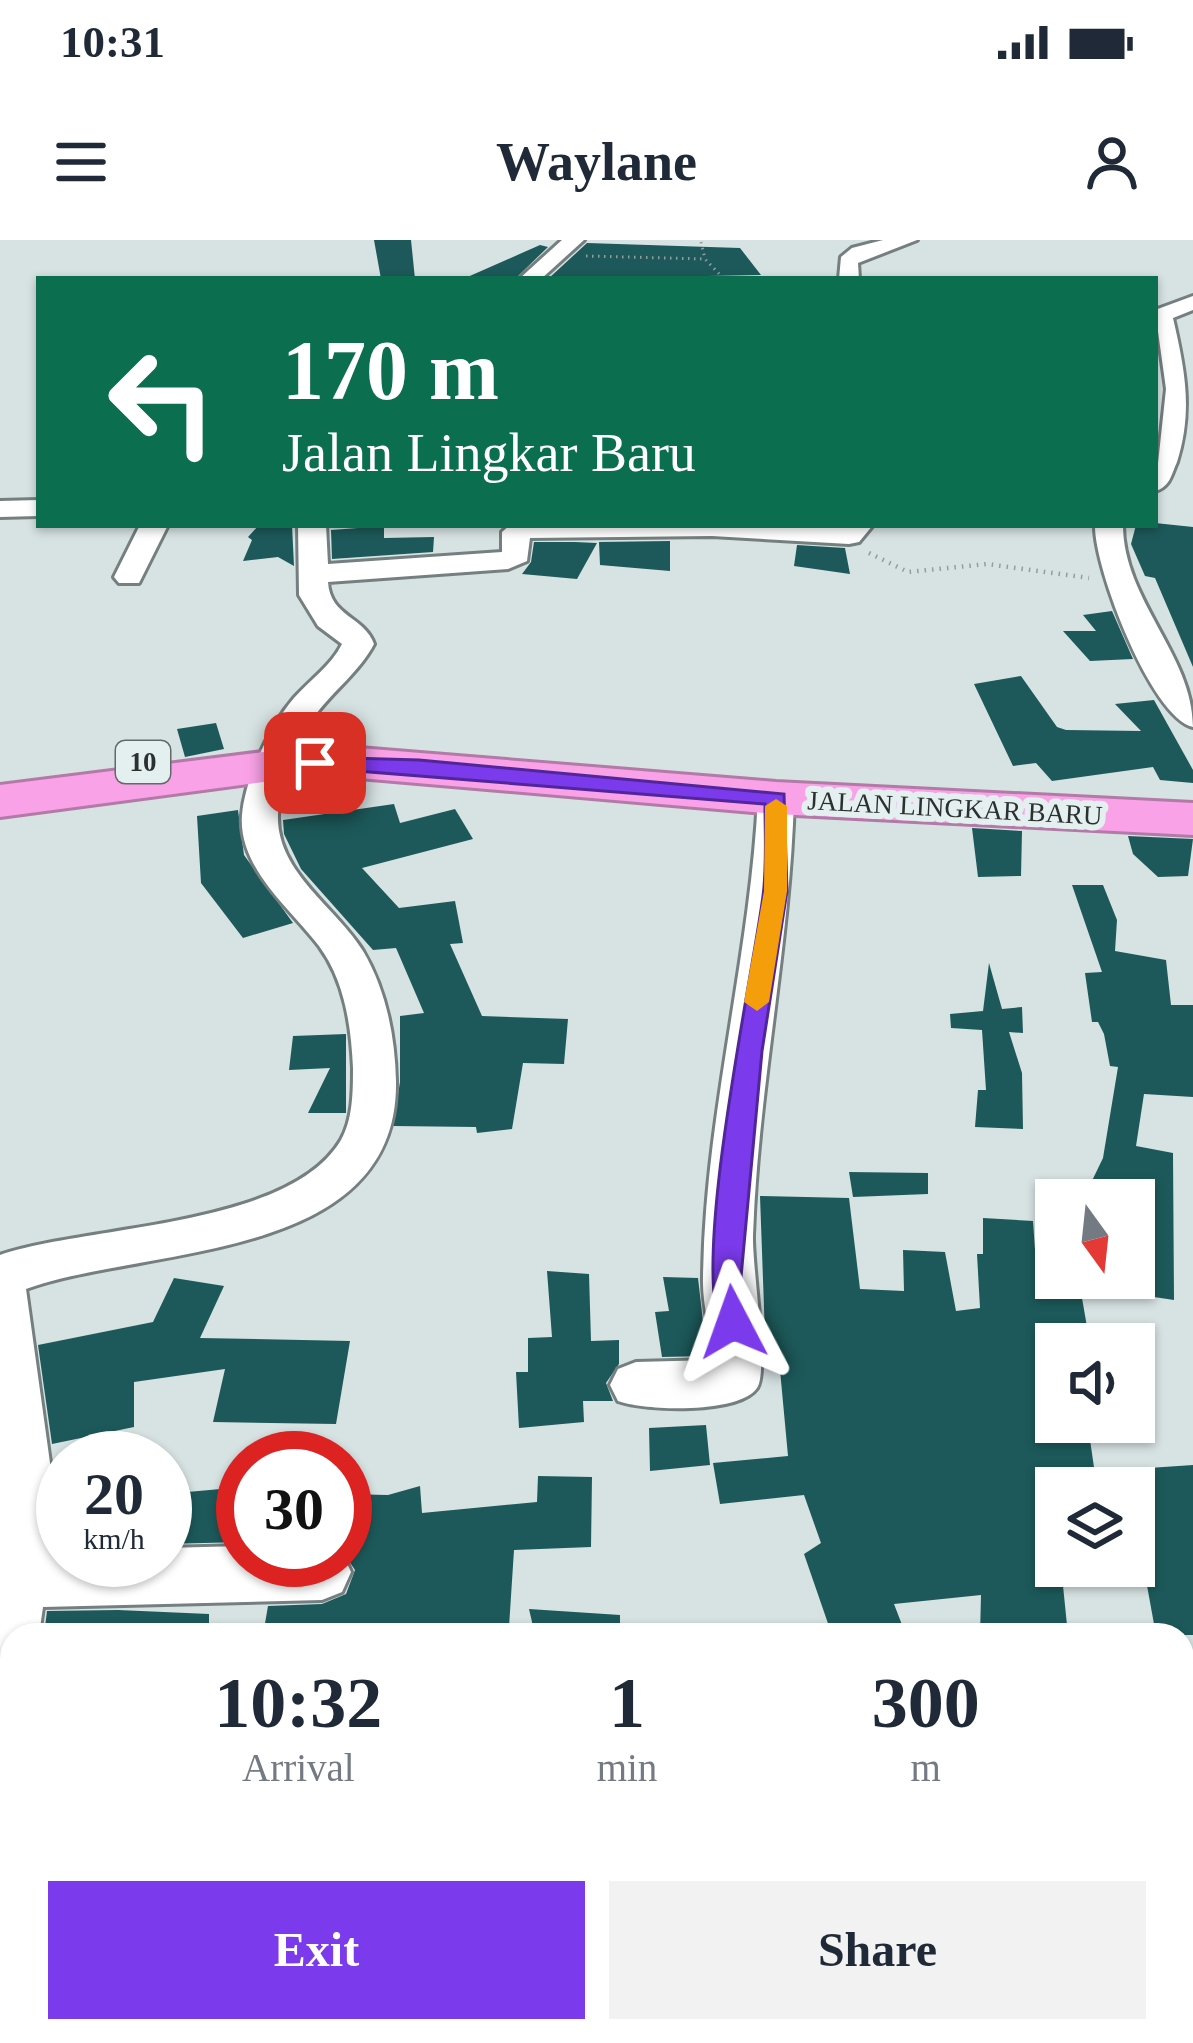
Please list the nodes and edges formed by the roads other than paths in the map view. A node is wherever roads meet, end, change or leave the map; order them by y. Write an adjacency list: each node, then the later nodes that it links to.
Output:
1 (907, 240): 4 (street)
2 (567, 248): 3 (street)
3 (533, 276)
4 (850, 276)
5 (1193, 302): 6 (street)
6 (1158, 476)
7 (36, 508): 8 (street)
8 (0, 509)
9 (153, 528): 14 (street)
10 (312, 528): 13 (street)
11 (1109, 528): 15 (street)
12 (854, 530): 13 (street)
13 (315, 574): 16 (street)
14 (129, 578)
15 (1193, 717)
16 (282, 756): 17 (highway, JALAN LINGKAR BARU / 10); 18 (highway, JALAN LINGKAR BARU / 10); 19 (highway, JALAN LINGKAR BARU / 10); 20 (highway, JALAN LINGKAR BARU / 10); 24 (street)
17 (0, 778)
18 (776, 798): 21 (highway, JALAN LINGKAR BARU / 10); 22 (street)
19 (1193, 800)
20 (0, 801)
21 (1193, 819)
22 (636, 1385)
23 (216, 1575): 24 (street)
24 (17, 1580): 25 (street)
25 (12, 1623)

